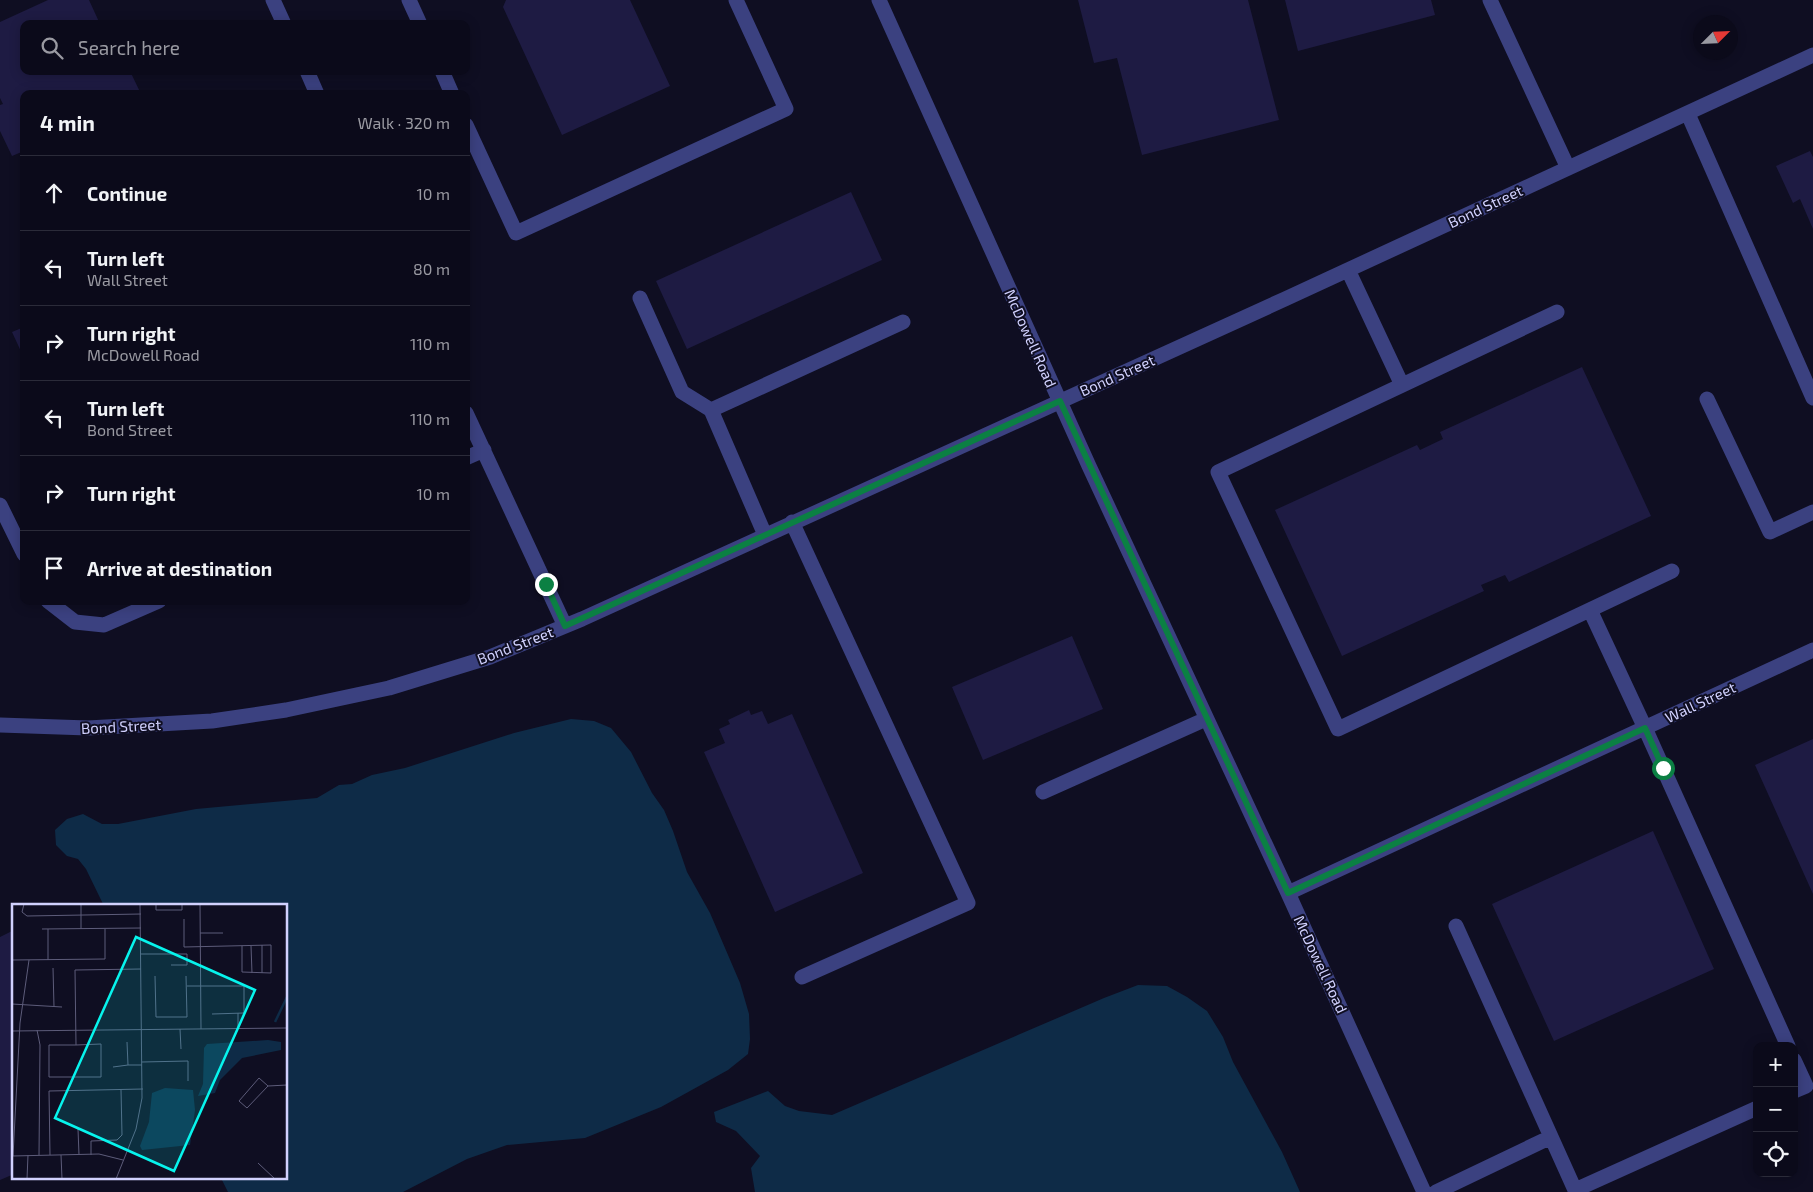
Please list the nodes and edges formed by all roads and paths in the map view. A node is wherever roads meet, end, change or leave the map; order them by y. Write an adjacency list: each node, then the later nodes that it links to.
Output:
1 (273, 0): 6 (street)
2 (409, 0): 7 (street)
3 (736, 0): 14 (street)
4 (879, 0): 23 (street, McDowell Road)
5 (1490, 0): 15 (street)
6 (282, 20)
7 (418, 20)
8 (1813, 55): 13 (street, Bond Street)
9 (309, 75): 11 (street)
10 (444, 75): 12 (street)
11 (315, 90)
12 (450, 90)
13 (1688, 114): 15 (street, Bond Street); 21 (street)
14 (470, 134)
15 (1568, 168): 16 (street, Bond Street)
16 (1348, 270): 20 (street); 23 (street, Bond Street)
17 (640, 298): 24 (street)
18 (1557, 312): 20 (street)
19 (903, 322): 24 (street)
20 (1402, 386): 36 (street)
21 (1813, 398)
22 (1707, 399): 29 (street)
23 (1060, 401): 30 (street, Bond Street); 39 (street, McDowell Road)
24 (711, 410): 31 (street)
25 (470, 421): 26 (street)
26 (484, 450): 27 (street); 37 (street)
27 (470, 456)
28 (0, 505): 32 (street)
29 (1813, 512)
30 (792, 522): 31 (street, Bond Street); 45 (street)
31 (765, 535): 37 (street, Bond Street)
32 (20, 546)
33 (1672, 572): 36 (street)
34 (53, 605): 35 (street)
35 (150, 605)
36 (1590, 610): 41 (street)
37 (565, 626): 40 (street, Bond Street)
38 (1813, 650): 41 (street, Wall Street)
39 (1206, 719): 42 (street); 43 (street, McDowell Road)
40 (0, 725)
41 (1645, 728): 43 (street, Wall Street); 46 (street)
42 (1043, 792)
43 (1288, 893): 51 (street, McDowell Road)
44 (1456, 926): 50 (street)
45 (802, 977)
46 (1786, 1042)
47 (1798, 1069): 48 (street)
48 (1798, 1089)
49 (1753, 1110): 50 (street)
50 (1551, 1137): 52 (street)
51 (1424, 1192)
52 (1436, 1192)

